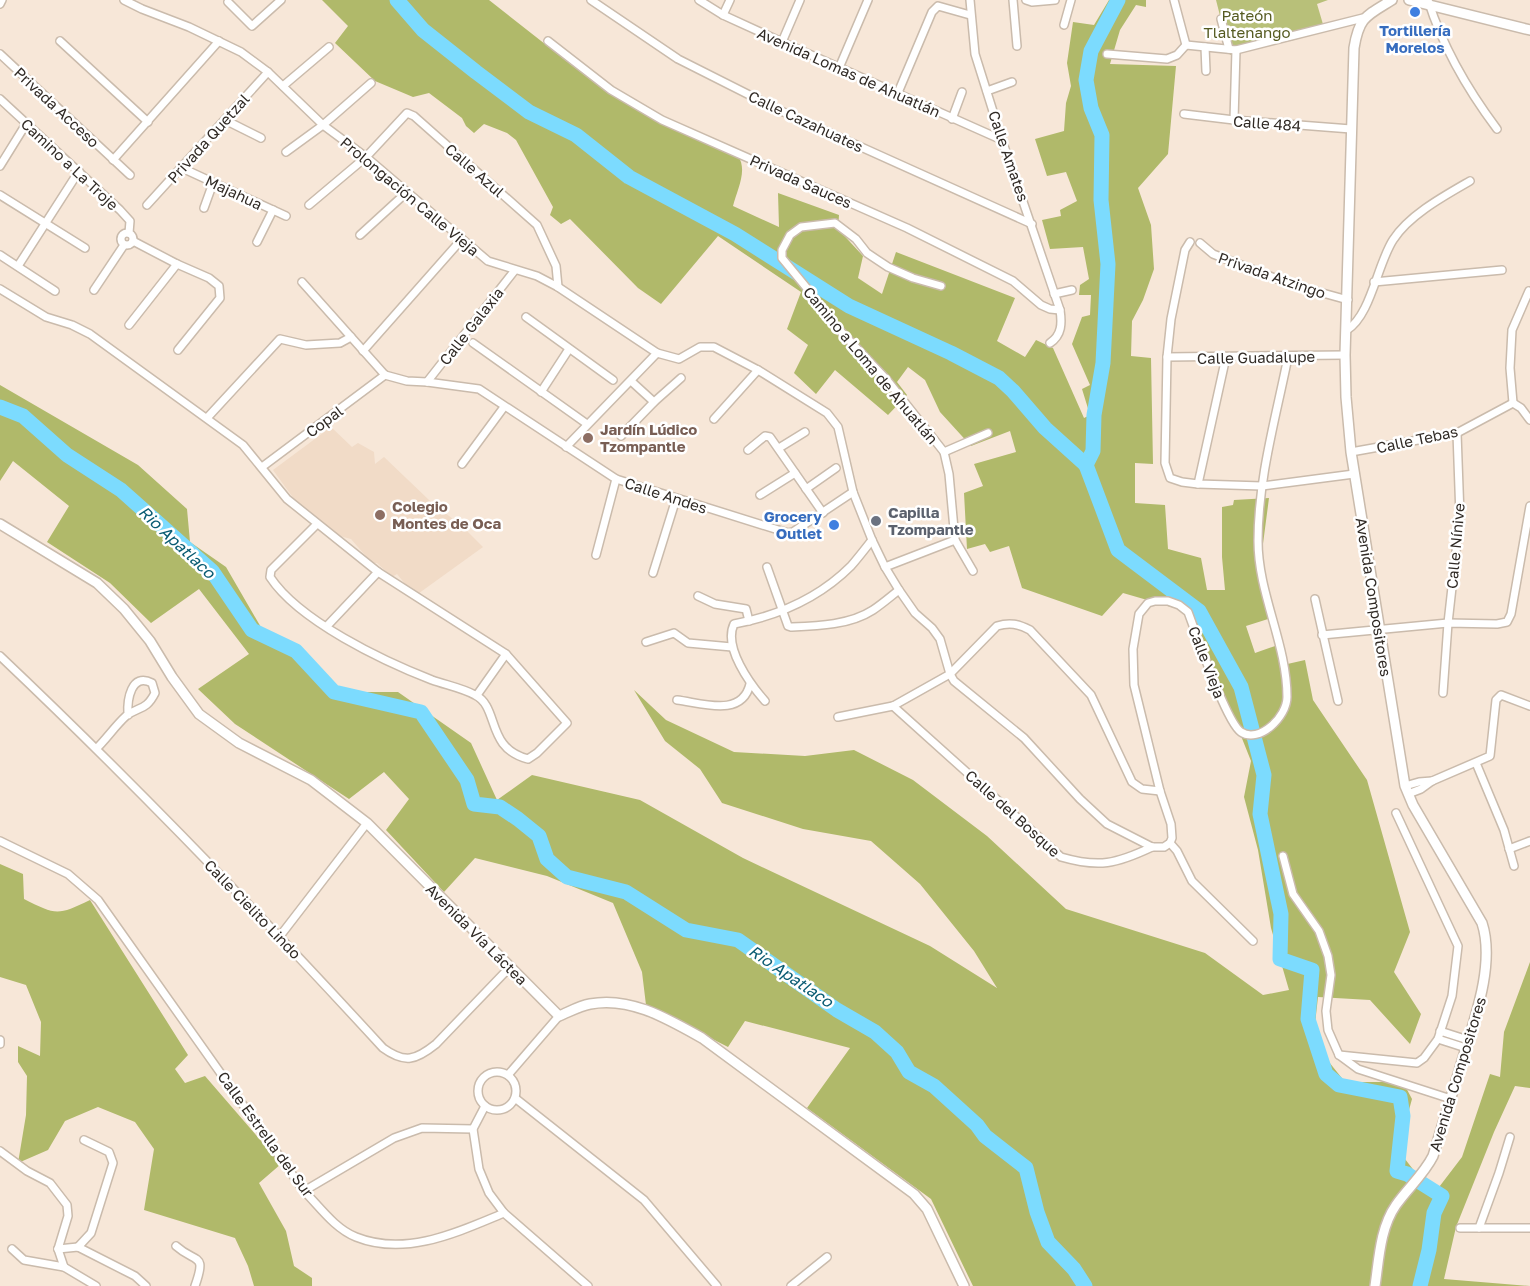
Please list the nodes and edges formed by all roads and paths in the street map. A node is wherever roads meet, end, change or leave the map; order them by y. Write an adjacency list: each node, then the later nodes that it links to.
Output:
1 (124, 0): 27 (street, Prolongación Calle Vieja)
2 (281, 0): 17 (street)
3 (591, 0): 75 (street, Calle Cazahuates)
4 (699, 0): 20 (street, Avenida Lomas de Ahuatlán)
5 (730, 0): 20 (street)
6 (800, 0): 29 (street)
7 (868, 0): 37 (street)
8 (969, 0): 21 (street, Calle Amates)
9 (1013, 0): 31 (street)
10 (1026, 0): 11 (street)
11 (1055, 0)
12 (1071, 0): 24 (street)
13 (1174, 0): 30 (street)
14 (1376, 0): 19 (street)
15 (1392, 0): 19 (street)
16 (1409, 0): 18 (street)
17 (228, 2)
18 (1429, 5): 25 (street); 55 (street)
19 (1375, 11): 22 (street)
20 (723, 15): 29 (street, Avenida Lomas de Ahuatlán)
21 (970, 15): 43 (street, Calle Amates); 45 (street)
22 (1363, 18): 34 (street); 54 (street, Avenida Compositores)
23 (1221, 19): 34 (street)
24 (1064, 25)
25 (1530, 30)
26 (60, 41): 51 (street)
27 (219, 41): 39 (street, Prolongación Calle Vieja); 51 (street, Privada Acceso)
28 (548, 41): 101 (street, Privada Sauces)
29 (782, 42): 37 (street, Avenida Lomas de Ahuatlán)
30 (1186, 45): 33 (street); 36 (street)
31 (1017, 46)
32 (329, 47): 42 (street)
33 (1205, 47): 34 (street); 38 (street)
34 (1232, 49): 50 (street)
35 (0, 54): 60 (street, Privada Acceso)
36 (1107, 54)
37 (839, 68): 45 (street, Avenida Lomas de Ahuatlán)
38 (1206, 71)
39 (268, 72): 42 (street, Prolongación Calle Vieja); 49 (street, Privada Quetzal)
40 (1012, 82): 43 (street)
41 (370, 83): 53 (street)
42 (284, 86): 53 (street, Prolongación Calle Vieja)
43 (987, 91): 57 (street, Calle Amates)
44 (962, 92): 48 (street)
45 (897, 95): 48 (street, Avenida Lomas de Ahuatlán)
46 (0, 99): 52 (street, Camino a La Troje)
47 (1184, 114): 50 (street, Calle 484)
48 (952, 119): 57 (street, Avenida Lomas de Ahuatlán)
49 (225, 120): 56 (street); 62 (street, Privada Quetzal)
50 (1234, 120): 54 (street, Calle 484)
51 (148, 122): 60 (street, Privada Acceso)
52 (26, 124): 61 (street); 63 (street, Camino a La Troje)
53 (323, 125): 58 (street); 59 (street, Prolongación Calle Vieja)
54 (1351, 129): 100 (street, Avenida Compositores)
55 (1497, 129)
56 (261, 138)
57 (1002, 140): 75 (street, Calle Amates)
58 (286, 152)
59 (366, 157): 67 (street, Prolongación Calle Vieja); 70 (street, Calle Azul); 93 (street, Calle Azul)
60 (113, 160): 64 (street, Privada Acceso)
61 (0, 166)
62 (182, 168): 66 (street, Majahua); 69 (street, Privada Quetzal)
63 (79, 171): 74 (street); 76 (street, Camino a La Troje)
64 (130, 175)
65 (1470, 181): 91 (street)
66 (213, 183): 71 (street); 72 (street, Majahua)
67 (407, 192): 77 (street); 78 (street, Prolongación Calle Vieja)
68 (0, 195): 74 (street)
69 (147, 205)
70 (309, 205)
71 (204, 208)
72 (273, 210): 73 (street, Majahua); 80 (street)
73 (286, 216)
74 (45, 223): 84 (street); 87 (street)
75 (1032, 224): 99 (street, Calle Amates)
76 (129, 233): 79 (street); 83 (street)
77 (360, 235)
78 (462, 239): 88 (street, Prolongación Calle Vieja); 110 (street)
79 (133, 241): 83 (street); 86 (street)
80 (256, 242)
81 (1190, 242): 113 (street)
82 (1200, 243): 100 (street, Privada Atzingo)
83 (124, 245): 95 (street)
84 (86, 248)
85 (0, 255): 87 (street)
86 (177, 264): 103 (street); 109 (street)
87 (18, 266): 97 (street)
88 (515, 270): 93 (street, Prolongación Calle Vieja); 121 (street, Calle Galaxia)
89 (1502, 270): 91 (street)
90 (302, 282): 105 (street)
91 (1374, 282): 104 (street)
92 (941, 286): 137 (street, Camino a Loma de Ahuatlán)
93 (558, 287): 111 (street, Prolongación Calle Vieja)
94 (0, 289): 126 (street)
95 (94, 290)
96 (1072, 290): 99 (street)
97 (55, 291)
98 (1529, 291): 124 (street)
99 (1054, 294): 101 (street, Calle Amates)
100 (1348, 300): 104 (street, Avenida Compositores)
101 (1060, 310): 106 (street)
102 (526, 317): 108 (street)
103 (129, 325)
104 (1347, 330): 112 (street, Avenida Compositores)
105 (351, 337): 110 (street); 126 (street)
106 (1050, 342)
107 (474, 343): 122 (street)
108 (569, 348): 119 (street); 122 (street)
109 (178, 350)
110 (363, 351): 117 (street)
111 (657, 354): 116 (street); 120 (street)
112 (1346, 355): 115 (street, Calle Guadalupe); 138 (street, Avenida Compositores)
113 (1167, 357): 114 (street, Calle Guadalupe); 145 (street)
114 (1226, 357): 115 (street, Calle Guadalupe); 145 (street)
115 (1288, 357): 146 (street, Calle Vieja)
116 (758, 370): 127 (street); 148 (street)
117 (386, 375): 121 (street, Calle Andes); 140 (street, Copal)
118 (681, 378): 123 (street)
119 (613, 380)
120 (631, 381): 123 (street); 129 (street)
121 (427, 382): 125 (street, Calle Andes)
122 (540, 392): 129 (street)
123 (654, 402): 133 (street)
124 (1513, 403): 128 (street); 132 (street, Calle Tebas)
125 (504, 407): 134 (street, Calle Andes); 139 (street)
126 (207, 418): 140 (street)
127 (714, 419)
128 (1530, 420)
129 (587, 424): 134 (street)
130 (806, 432): 135 (street)
131 (988, 433): 137 (street)
132 (1457, 433): 138 (street, Calle Tebas); 168 (street, Calle Nínive)
133 (621, 435)
134 (566, 447): 144 (street, Calle Andes)
135 (778, 448): 136 (street); 142 (street)
136 (748, 450)
137 (944, 452): 156 (street, Camino a Loma de Ahuatlán)
138 (1350, 452): 143 (street, Avenida Compositores)
139 (462, 464)
140 (262, 467): 154 (street)
141 (836, 468): 147 (street)
142 (795, 473): 147 (street); 149 (street)
143 (1354, 474): 146 (street); 170 (street, Avenida Compositores)
144 (616, 479): 150 (street, Calle Andes); 157 (street)
145 (1198, 484): 146 (street)
146 (1262, 486): 190 (street, Calle Vieja)
147 (806, 489): 152 (street)
148 (853, 492): 152 (street, Calle Andes); 155 (street)
149 (760, 495)
150 (676, 499): 152 (street, Calle Andes); 162 (street)
151 (1530, 506): 168 (street)
152 (824, 513)
153 (0, 524): 192 (street, Avenida Vía Láctea)
154 (317, 524): 161 (street); 169 (street)
155 (872, 540): 159 (street); 166 (street)
156 (955, 540): 159 (street); 160 (street)
157 (596, 555)
158 (767, 567): 166 (street)
159 (885, 567): 163 (street)
160 (973, 571)
161 (378, 572): 169 (street); 174 (street)
162 (653, 573)
163 (899, 590): 166 (street); 176 (street)
164 (698, 596): 167 (street)
165 (1315, 599): 171 (street)
166 (783, 610): 167 (street)
167 (749, 621): 173 (street)
168 (1448, 623): 170 (street); 178 (street, Calle Nínive)
169 (327, 626): 179 (street)
170 (1379, 629): 171 (street); 189 (street, Avenida Compositores)
171 (1322, 635): 182 (street)
172 (646, 642): 173 (street)
173 (732, 646): 177 (street)
174 (506, 654): 179 (street); 179 (street)
175 (0, 656): 187 (street, Calle Cielito Lindo)
176 (950, 674): 183 (street); 190 (street); 196 (street)
177 (750, 684): 180 (street); 181 (street)
178 (1443, 693)
179 (477, 695)
180 (677, 700)
181 (765, 701)
182 (1338, 701)
183 (893, 706): 186 (street); 196 (street, Calle del Bosque)
184 (1530, 706): 188 (street)
185 (128, 715): 185 (street); 187 (street)
186 (837, 717)
187 (97, 748): 200 (street, Calle Cielito Lindo)
188 (1476, 763): 189 (street); 197 (street)
189 (1407, 790): 205 (street, Avenida Compositores)
190 (1160, 791): 195 (street, Calle Vieja)
191 (1396, 813): 204 (street)
192 (367, 823): 200 (street); 202 (street, Avenida Vía Láctea)
193 (0, 841): 215 (street, Calle Estrella del Sur)
194 (1530, 841): 197 (street)
195 (1170, 843): 196 (street); 201 (street)
196 (1152, 847)
197 (1509, 849): 199 (street)
198 (1283, 856): 206 (street)
199 (1514, 866)
200 (280, 936): 202 (street, Calle Cielito Lindo)
201 (1253, 941)
202 (510, 967): 203 (street, Avenida Vía Láctea)
203 (559, 1016): 207 (street); 232 (street)
204 (1439, 1035): 205 (street); 206 (street)
205 (1467, 1044): 209 (street, Avenida Compositores)
206 (1339, 1055): 209 (street)
207 (508, 1076): 208 (street); 210 (street)
208 (515, 1098): 210 (street); 230 (street)
209 (1451, 1098): 233 (street, Avenida Compositores)
210 (485, 1106): 211 (street)
211 (473, 1129): 215 (street); 216 (street)
212 (1510, 1137): 218 (street)
213 (84, 1140): 220 (street)
214 (0, 1151): 223 (street)
215 (304, 1191): 216 (street, Calle Estrella del Sur)
216 (504, 1213): 229 (street)
217 (1460, 1228): 218 (street)
218 (1479, 1228): 219 (street)
219 (1530, 1228)
220 (78, 1246): 223 (street); 227 (street)
221 (176, 1246): 228 (street)
222 (12, 1249): 225 (street)
223 (58, 1249): 225 (street)
224 (827, 1257): 231 (street)
225 (64, 1267): 226 (street)
226 (96, 1286)
227 (146, 1286)
228 (195, 1286)
229 (588, 1286)
230 (717, 1286)
231 (791, 1286)
232 (964, 1286)
233 (1375, 1286)

